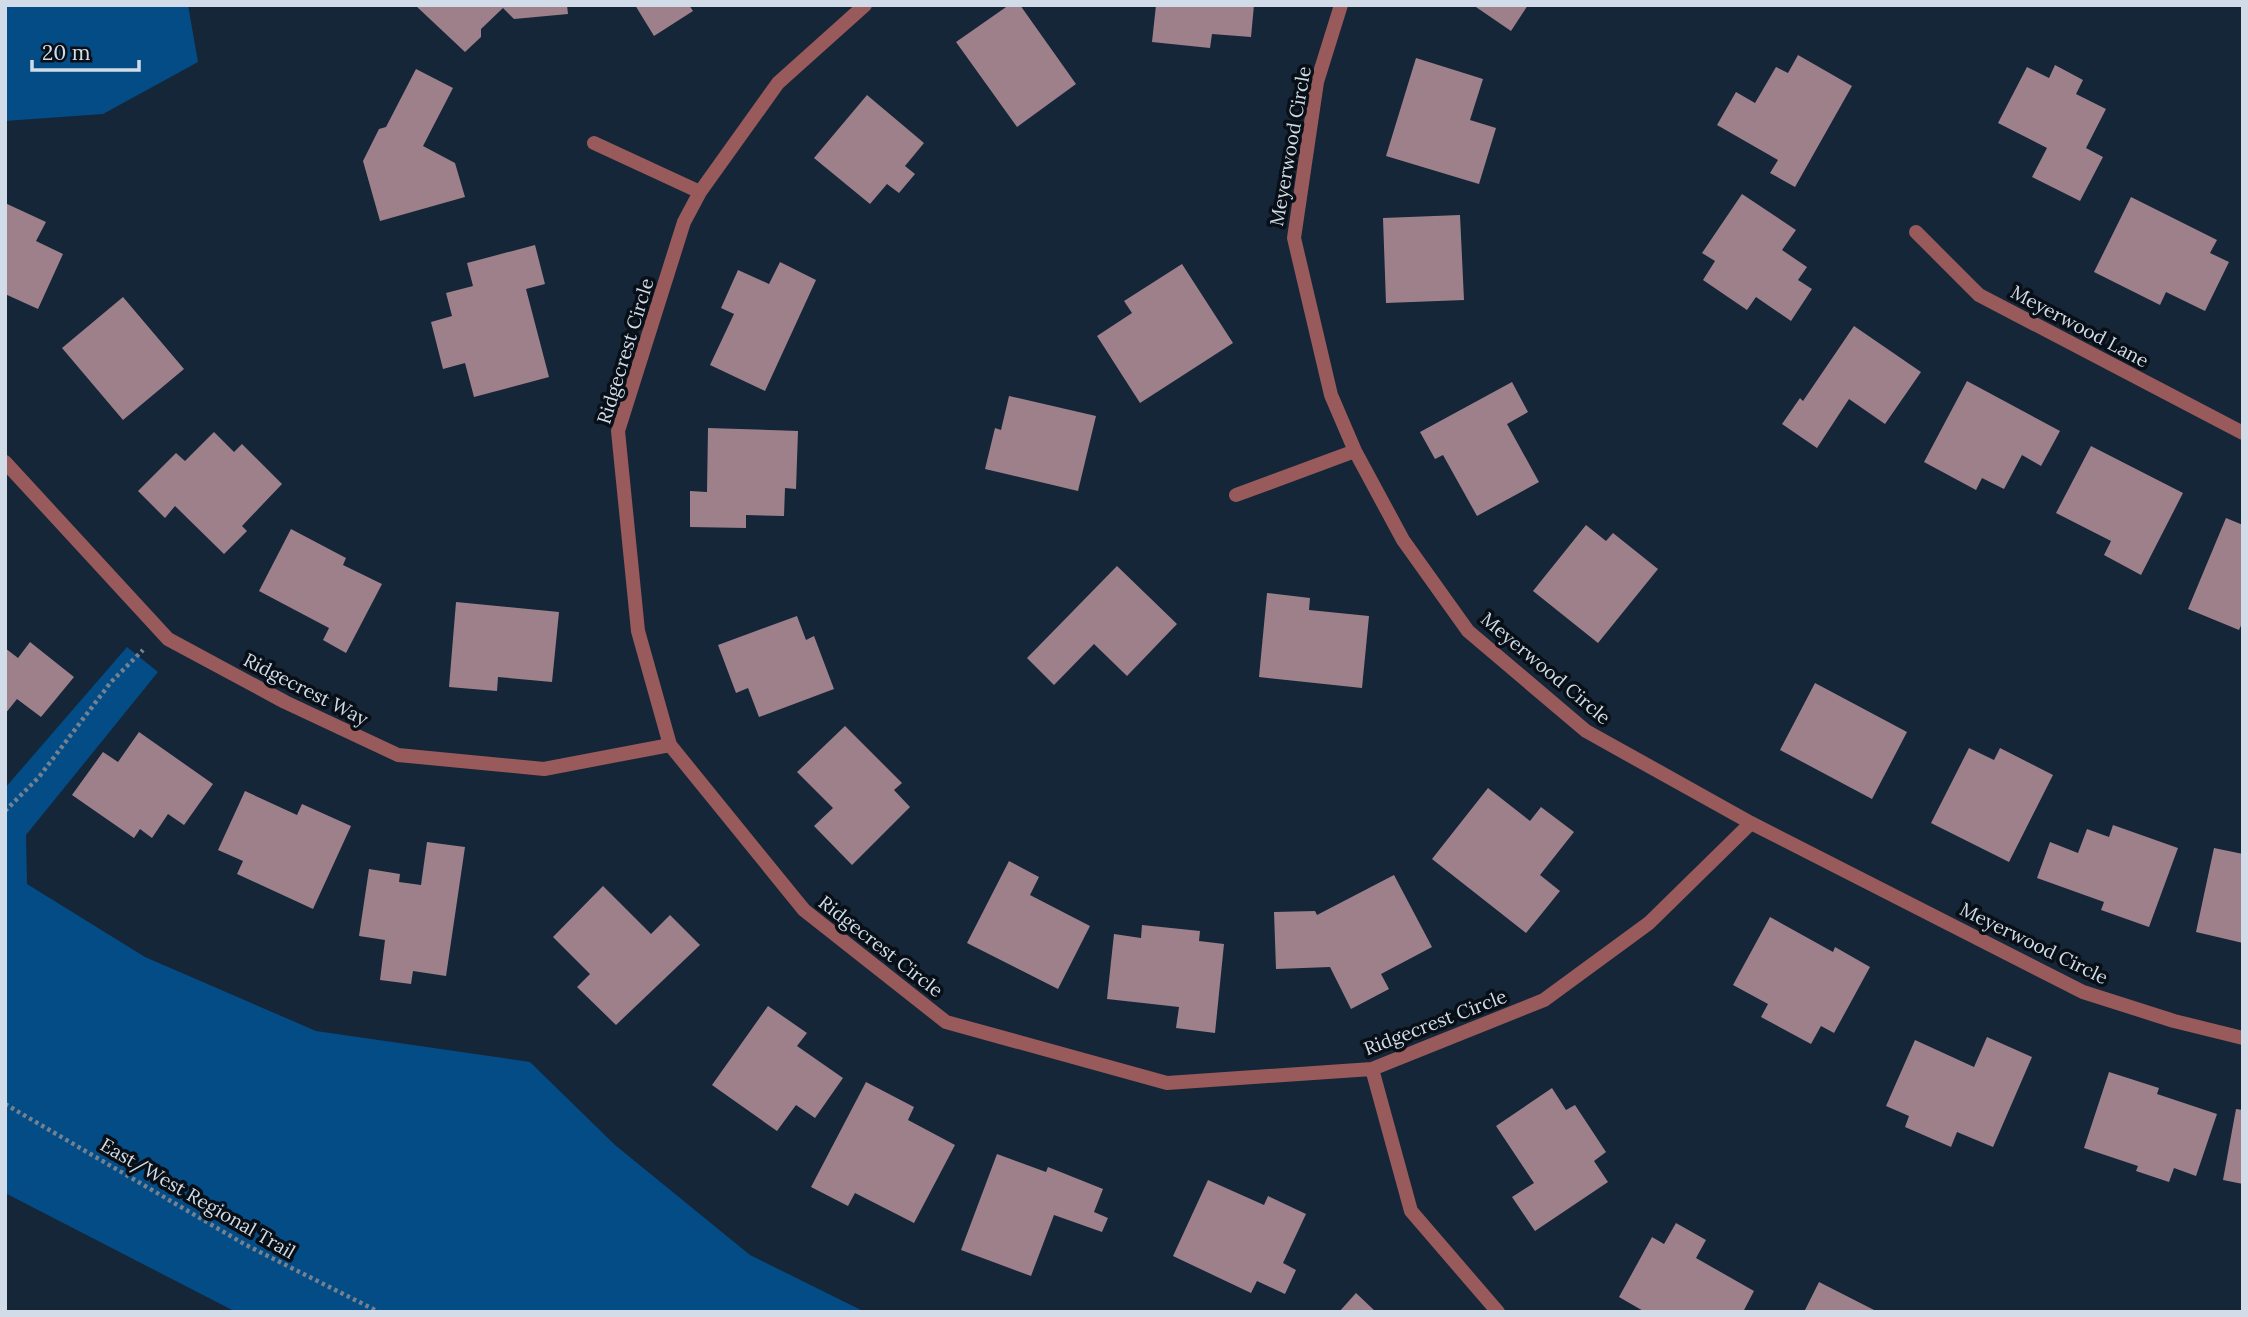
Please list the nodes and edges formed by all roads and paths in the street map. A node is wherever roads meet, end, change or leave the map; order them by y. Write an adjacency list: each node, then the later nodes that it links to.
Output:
1 (864, 5): 4 (street, Ridgecrest Circle)
2 (1341, 5): 7 (street, Meyerwood Circle)
3 (594, 144): 4 (street)
4 (700, 192): 11 (street, Ridgecrest Circle)
5 (1916, 232): 6 (street, Meyerwood Lane)
6 (2243, 433)
7 (1355, 452): 9 (street); 13 (street, Meyerwood Circle)
8 (5, 462): 10 (street, Ridgecrest Way)
9 (1236, 495)
10 (163, 633): 11 (street, Ridgecrest Way); 12 (path)
11 (670, 745): 15 (street, Ridgecrest Circle)
12 (5, 811)
13 (1751, 823): 14 (street, Meyerwood Circle); 15 (street, Ridgecrest Circle)
14 (2243, 1038)
15 (1371, 1069): 18 (street)
16 (5, 1104): 17 (path, East/West Regional Trail)
17 (379, 1312)
18 (1498, 1312)

